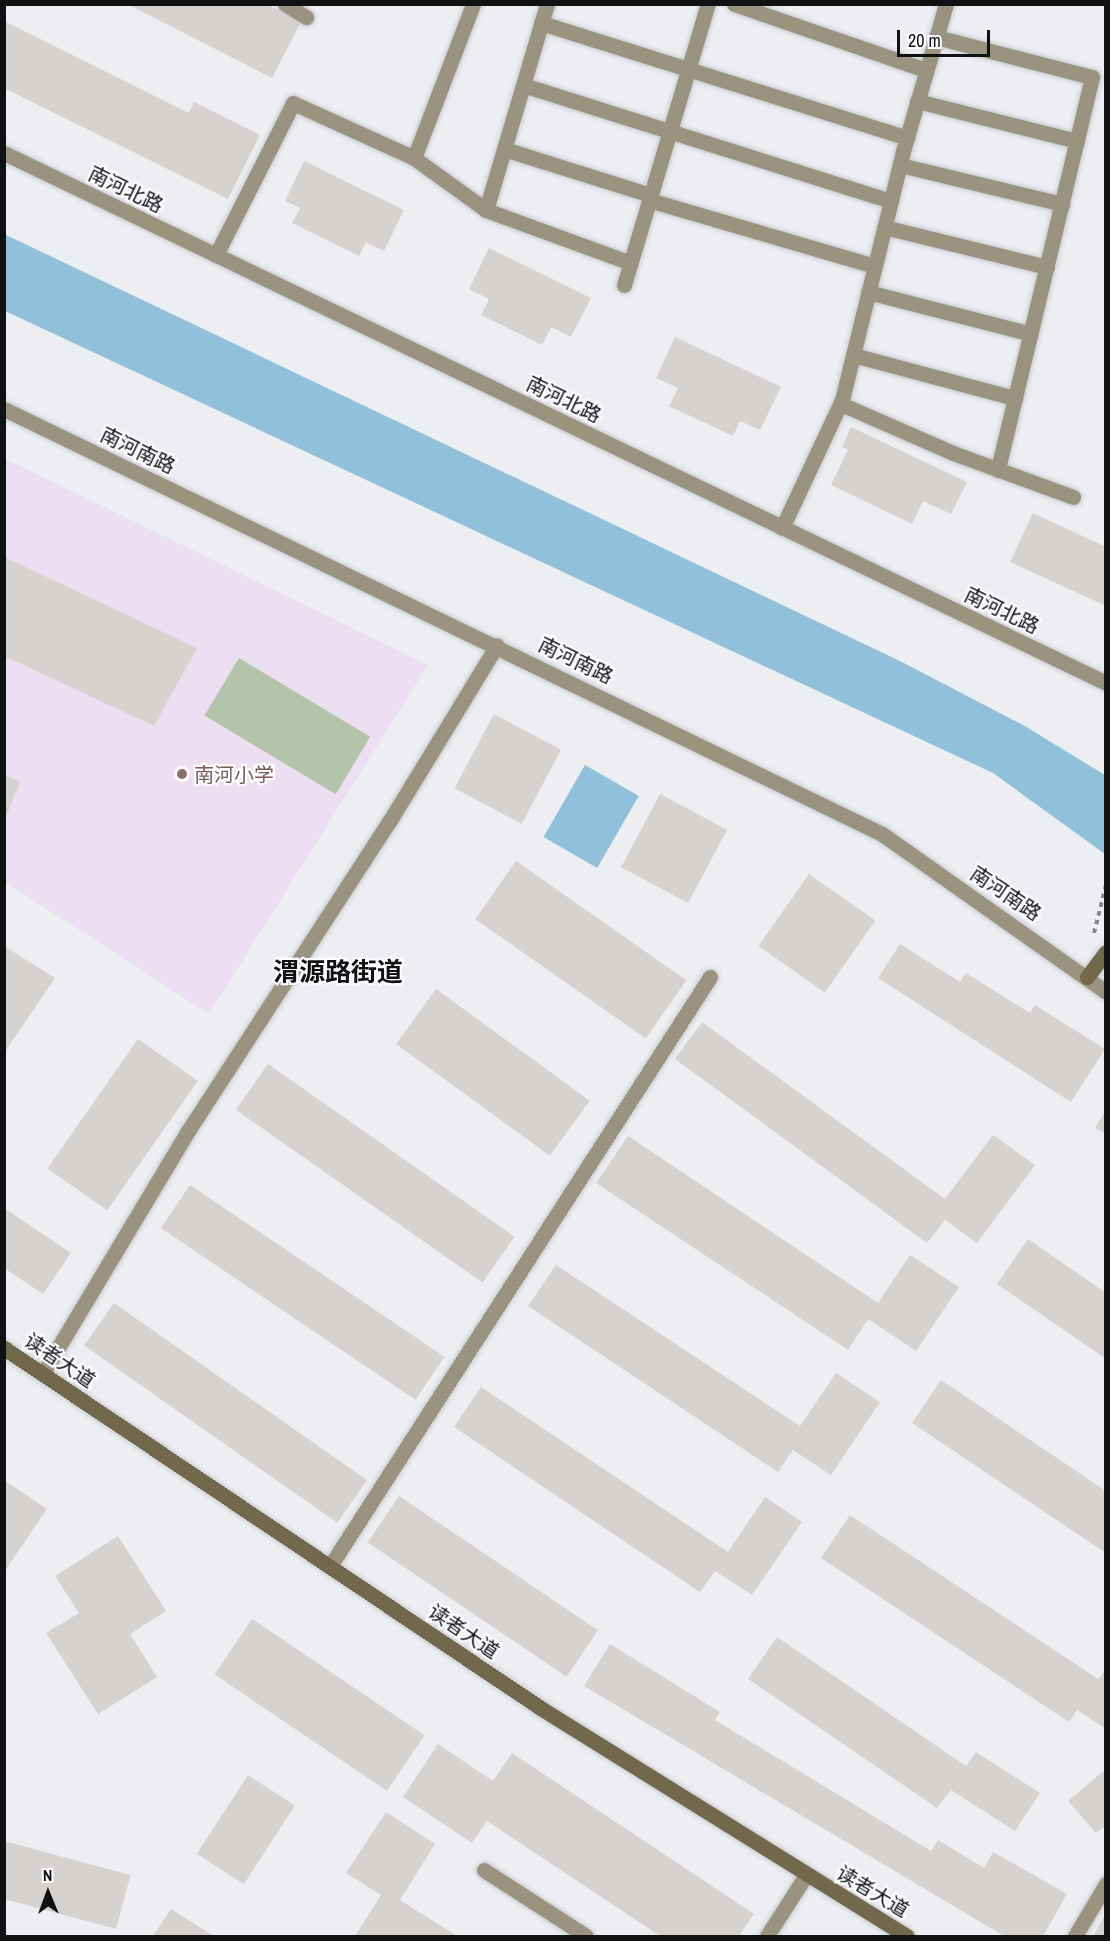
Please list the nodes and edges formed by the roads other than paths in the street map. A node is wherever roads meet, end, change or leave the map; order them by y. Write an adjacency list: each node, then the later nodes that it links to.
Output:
1 (285, 4): 7 (street)
2 (473, 4): 19 (street)
3 (547, 4): 8 (street)
4 (734, 4): 11 (street)
5 (943, 5): 9 (street)
6 (703, 6): 10 (street)
7 (306, 17)
8 (541, 23): 10 (street); 12 (street)
9 (936, 37): 11 (street); 16 (street)
10 (689, 68): 14 (street); 15 (street)
11 (926, 70): 13 (street)
12 (523, 85): 14 (street); 17 (street)
13 (917, 101): 15 (street); 16 (street)
14 (670, 132): 21 (street); 22 (street)
15 (907, 138): 20 (street)
16 (1077, 141): 23 (street)
17 (504, 149): 21 (street); 24 (street)
18 (4, 153): 26 (street, 南河北路)
19 (414, 158): 24 (street); 26 (street)
20 (900, 165): 22 (street); 23 (street)
21 (650, 198): 27 (street); 28 (street)
22 (891, 201): 25 (street)
23 (1062, 204): 29 (street)
24 (486, 210): 27 (street)
25 (884, 227): 28 (street); 29 (street)
26 (216, 255): 39 (street, 南河北路)
27 (631, 263): 30 (street)
28 (875, 266): 31 (street)
29 (1047, 267): 32 (street)
30 (624, 285)
31 (868, 292): 32 (street); 33 (street)
32 (1031, 334): 34 (street)
33 (853, 355): 34 (street); 35 (street)
34 (1015, 398): 37 (street)
35 (841, 404): 37 (street); 39 (street)
36 (4, 409): 40 (street, 南河南路)
37 (998, 470): 38 (street)
38 (1073, 497)
39 (782, 528): 41 (street, 南河北路)
40 (497, 645): 44 (street, 南河南路); 47 (street)
41 (1106, 684)
42 (1106, 952): 44 (main road)
43 (710, 977): 48 (street)
44 (1087, 977): 45 (street, 南河南路)
45 (1106, 992)
46 (4, 1348): 47 (main road, 读者大道)
47 (43, 1373): 48 (main road, 读者大道)
48 (330, 1566): 50 (main road, 读者大道)
49 (484, 1870): 52 (street)
50 (806, 1875): 53 (street); 54 (main road, 读者大道)
51 (1106, 1884): 55 (street)
52 (586, 1936)
53 (767, 1936)
54 (907, 1936)
55 (1075, 1936)

